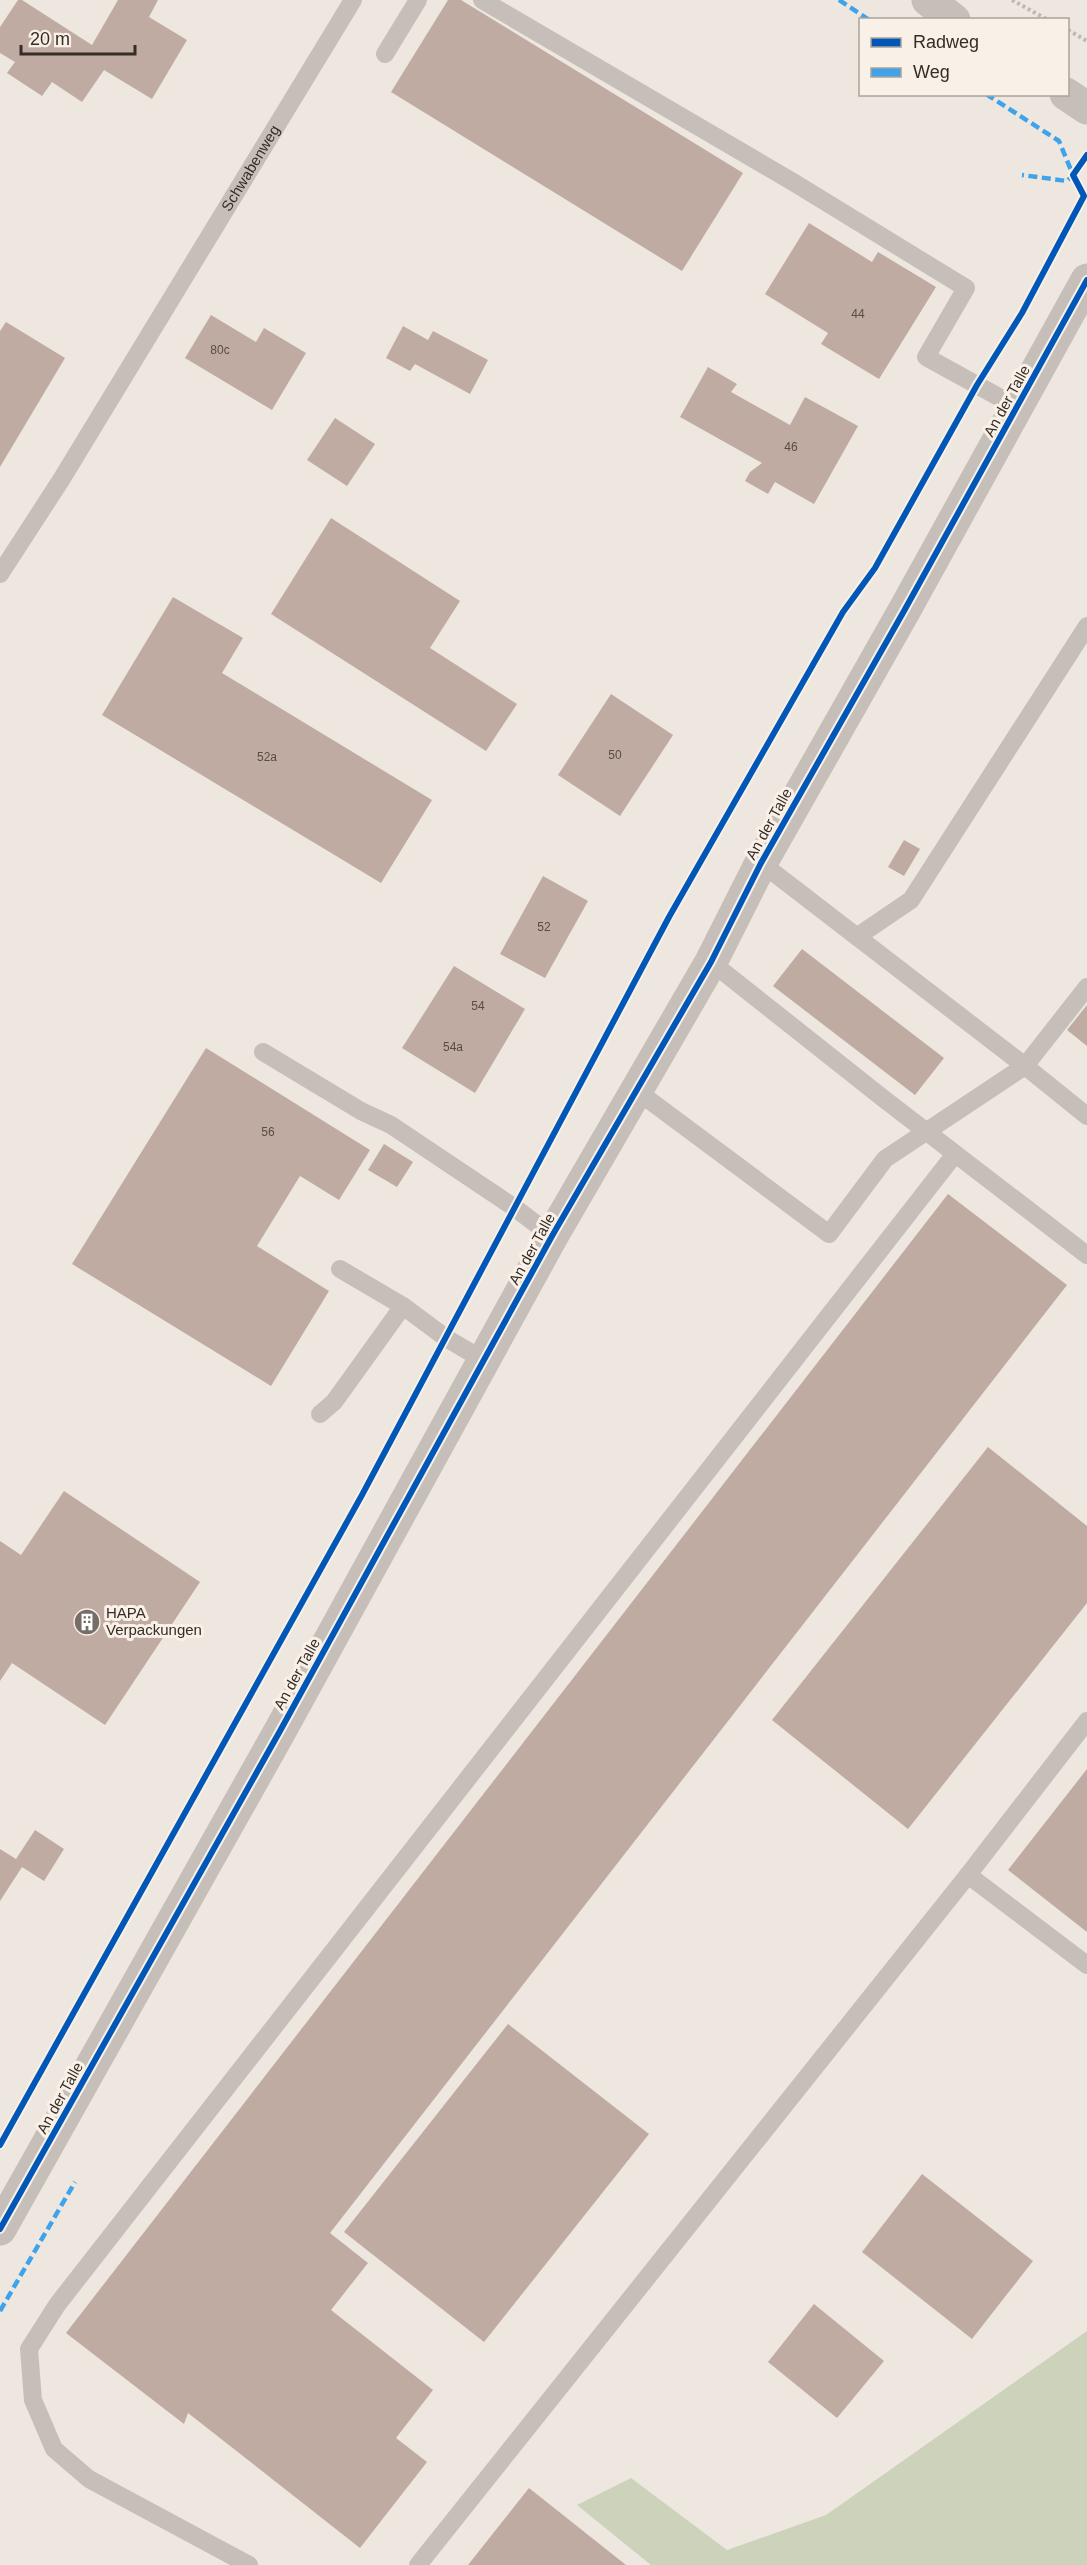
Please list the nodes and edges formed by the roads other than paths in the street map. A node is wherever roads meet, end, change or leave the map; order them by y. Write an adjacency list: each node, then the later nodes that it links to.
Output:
1 (353, 0): 11 (lane, Schwabenweg)
2 (418, 0): 6 (lane)
3 (482, 0): 10 (lane)
4 (927, 0): 5 (street)
5 (951, 18)
6 (385, 54)
7 (1069, 96): 8 (street)
8 (1087, 108)
9 (1087, 280): 10 (street, An der Talle)
10 (1017, 407): 13 (street, An der Talle)
11 (0, 573)
12 (1087, 626): 14 (lane)
13 (760, 863): 14 (lane); 15 (street, An der Talle)
14 (858, 936): 18 (lane)
15 (711, 962): 19 (street, An der Talle); 21 (lane)
16 (1087, 987): 18 (lane)
17 (263, 1052): 23 (lane)
18 (1025, 1066): 20 (lane); 21 (lane)
19 (637, 1091): 21 (lane); 23 (street, An der Talle)
20 (1087, 1116)
21 (926, 1131): 22 (lane)
22 (955, 1154): 24 (lane); 33 (lane)
23 (552, 1236): 27 (street, An der Talle)
24 (1087, 1255)
25 (340, 1269): 26 (lane)
26 (403, 1306): 27 (lane); 28 (lane)
27 (485, 1361): 32 (street, An der Talle)
28 (320, 1414)
29 (1087, 1721): 30 (lane)
30 (968, 1875): 31 (lane); 34 (lane)
31 (1087, 1965)
32 (0, 2229)
33 (249, 2565)
34 (418, 2565)

